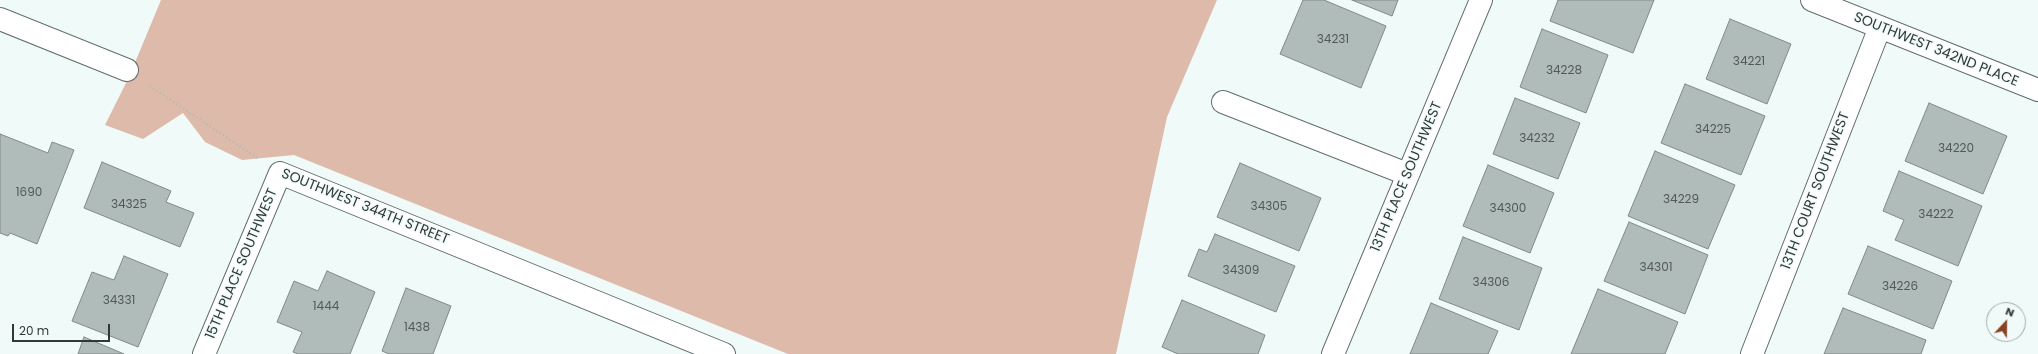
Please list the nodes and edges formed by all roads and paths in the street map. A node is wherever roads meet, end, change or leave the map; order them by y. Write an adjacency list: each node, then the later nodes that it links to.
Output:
1 (1481, 0): 9 (street, 13TH PLACE SOUTHWEST)
2 (1812, 0): 4 (street, SOUTHWEST 342ND PLACE)
3 (0, 19): 5 (street)
4 (1880, 27): 6 (street, SOUTHWEST 342ND PLACE); 13 (street, 13TH COURT SOUTHWEST)
5 (127, 70): 8 (path, SOUTHWEST 344TH STREET)
6 (2038, 90)
7 (1223, 102): 9 (street)
8 (280, 173): 10 (street, 15TH PLACE SOUTHWEST); 11 (street, SOUTHWEST 344TH STREET)
9 (1407, 174): 12 (street, 13TH PLACE SOUTHWEST)
10 (204, 354)
11 (724, 354)
12 (1333, 354)
13 (1752, 354)

